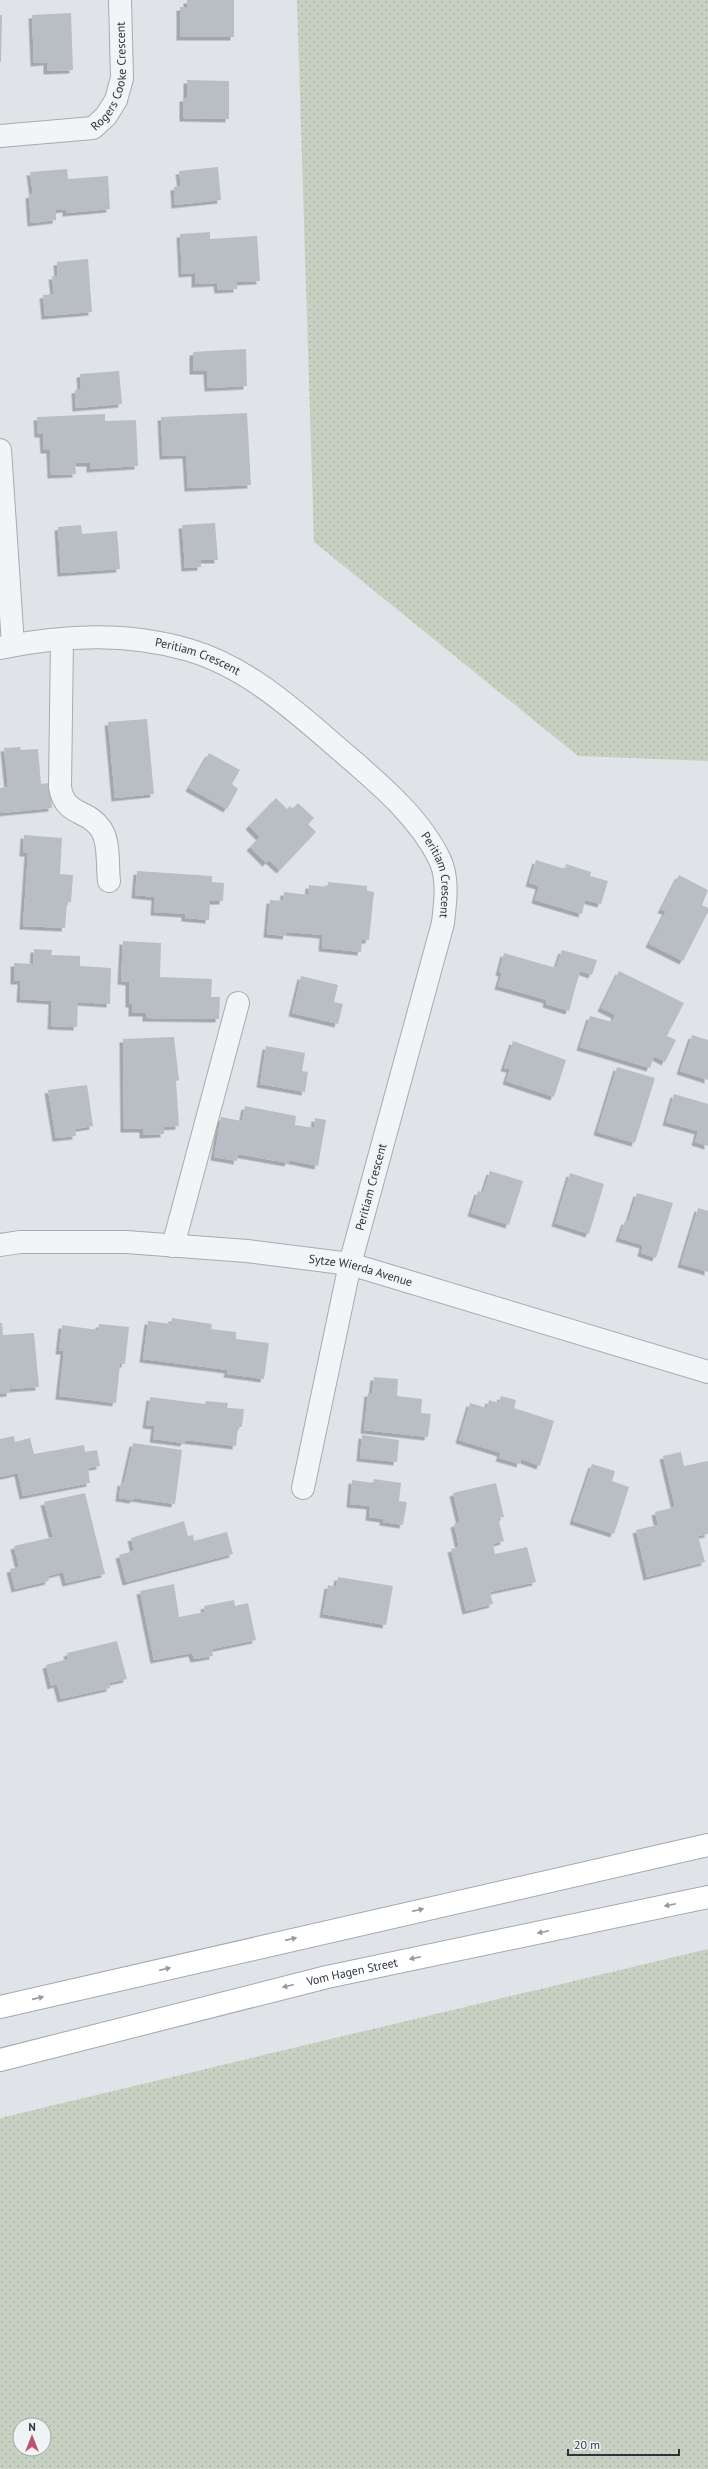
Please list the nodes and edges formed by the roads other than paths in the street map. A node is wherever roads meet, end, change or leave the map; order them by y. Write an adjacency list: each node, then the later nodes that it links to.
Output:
1 (120, 0): 2 (street, Rogers Cooke Crescent)
2 (0, 136)
3 (0, 450): 5 (street)
4 (62, 639): 5 (street, Peritiam Crescent); 6 (street); 10 (street, Peritiam Crescent)
5 (7, 646)
6 (109, 881)
7 (238, 1003): 9 (street)
8 (0, 1245): 9 (street, Sytze Wierda Avenue)
9 (173, 1246): 10 (street, Sytze Wierda Avenue)
10 (350, 1264): 11 (street, Sytze Wierda Avenue); 12 (street, Peritiam Crescent)
11 (708, 1372)
12 (303, 1488)
13 (708, 1845): 15 (main road, one-way to 13)
14 (708, 1897): 16 (main road, Vom Hagen Street, one-way to 16)
15 (0, 2007)
16 (0, 2060)

